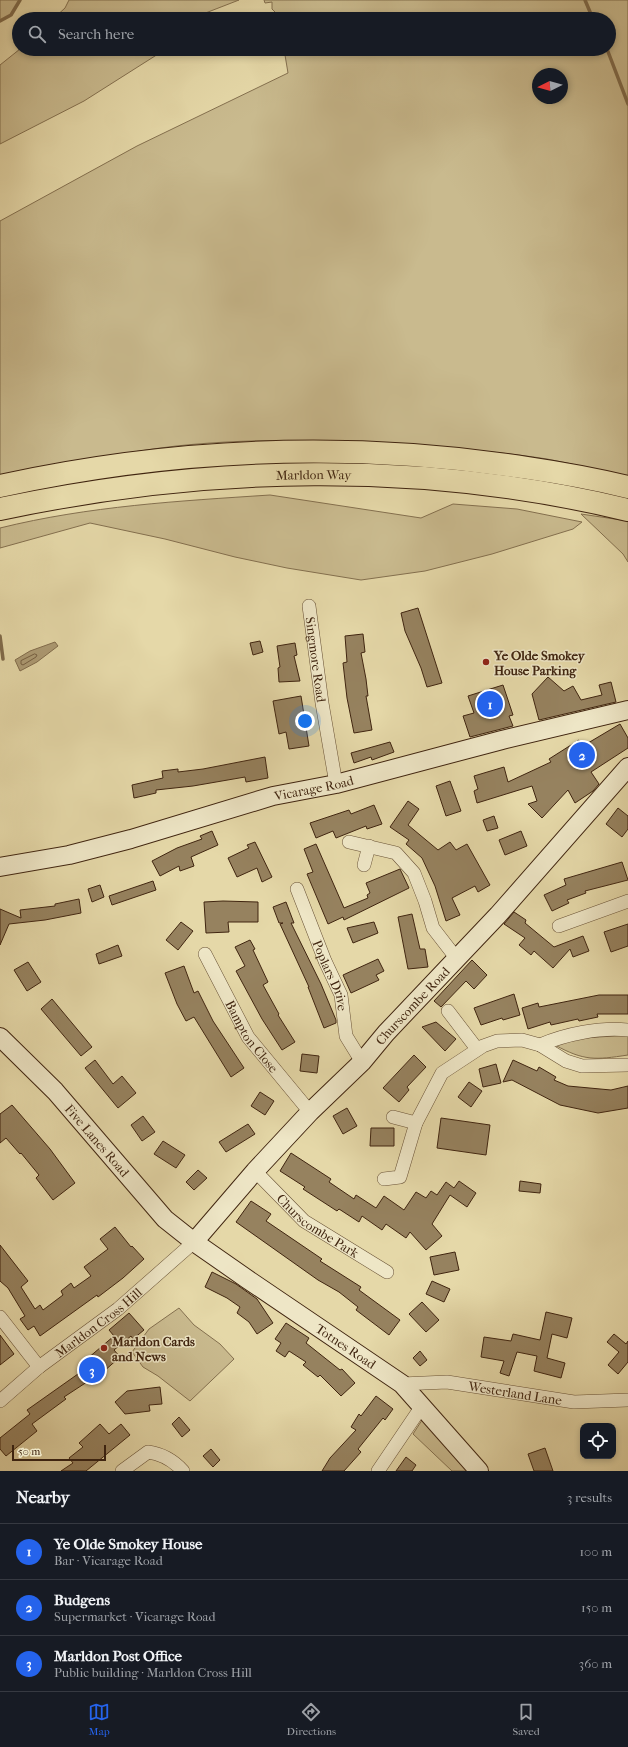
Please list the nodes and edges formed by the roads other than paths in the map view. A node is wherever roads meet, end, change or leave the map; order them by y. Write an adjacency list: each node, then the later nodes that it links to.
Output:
1 (0, 486): 2 (highway, Marldon Way)
2 (628, 487)
3 (0, 509): 4 (highway, Marldon Way)
4 (628, 510)
5 (309, 606): 8 (street, Singmore Road)
6 (628, 710): 8 (street, Vicarage Road)
7 (627, 772): 17 (street, Churscombe Road)
8 (336, 784): 12 (street, Vicarage Road)
9 (349, 842): 10 (street)
10 (369, 846): 11 (street); 17 (street)
11 (364, 865)
12 (0, 868)
13 (297, 889): 23 (street, Poplars Drive)
14 (628, 901): 15 (street)
15 (559, 926)
16 (205, 954): 25 (street, Bampton Close)
17 (457, 959): 23 (street, Churscombe Road)
18 (448, 1011): 22 (street)
19 (628, 1030): 21 (street)
20 (0, 1037): 30 (street, Five Lanes Road)
21 (540, 1046): 22 (street); 24 (street)
22 (477, 1049): 27 (street)
23 (362, 1062): 25 (street, Churscombe Road)
24 (628, 1065)
25 (310, 1112): 28 (street, Churscombe Road)
26 (393, 1117): 27 (street)
27 (416, 1123): 29 (street)
28 (256, 1171): 30 (street, Churscombe Road); 31 (street, Churscombe Park)
29 (384, 1179)
30 (194, 1242): 33 (street, Marldon Cross Hill); 34 (street, Totnes Road)
31 (387, 1272)
32 (0, 1318): 33 (street)
33 (39, 1367): 36 (street, Marldon Cross Hill)
34 (402, 1384): 35 (street, Westerland Lane); 37 (street, Totnes Road)
35 (628, 1400)
36 (0, 1401)
37 (422, 1406): 40 (street); 41 (street, Totnes Road)
38 (122, 1471): 39 (street)
39 (183, 1471)
40 (378, 1471)
41 (479, 1471)

